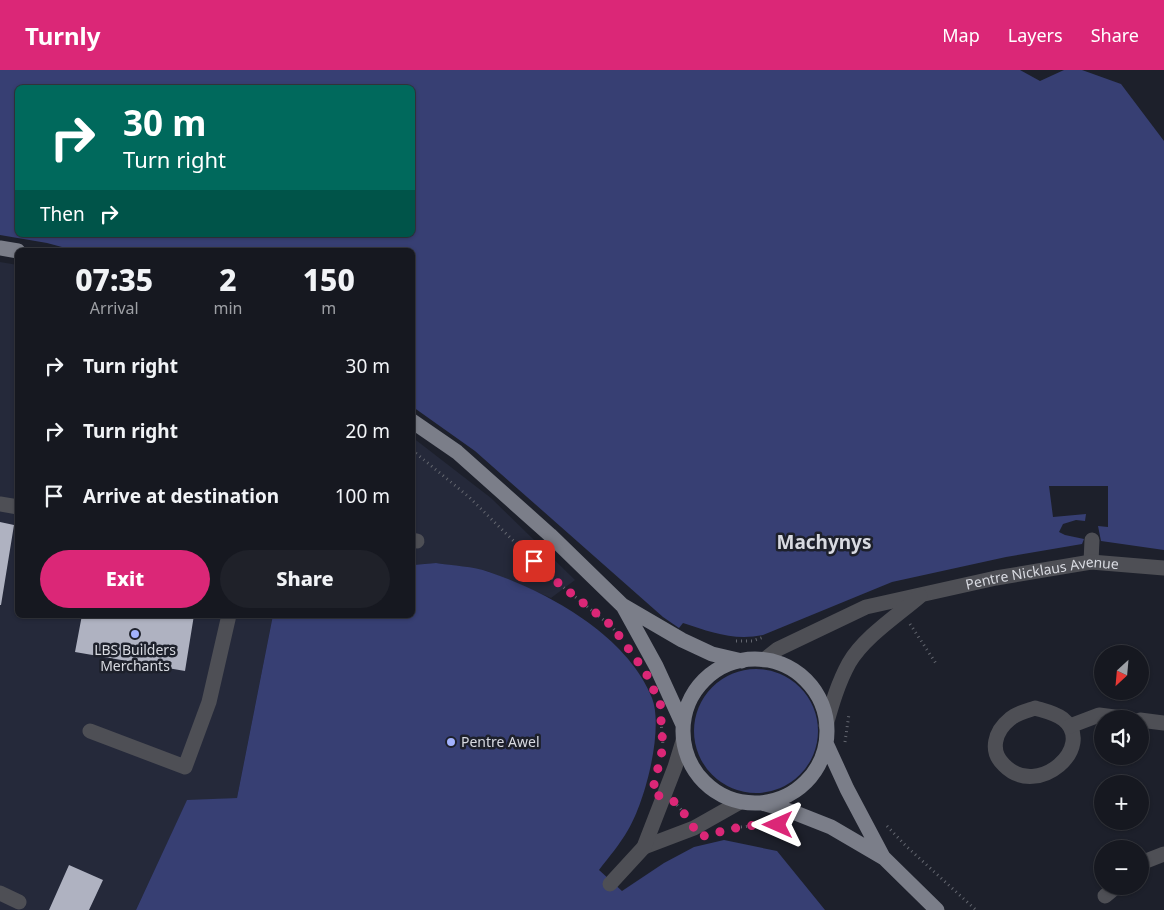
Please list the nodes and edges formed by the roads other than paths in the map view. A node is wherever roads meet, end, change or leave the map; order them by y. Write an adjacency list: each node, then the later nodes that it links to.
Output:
1 (0, 248): 2 (main road)
2 (15, 250)
3 (415, 422): 10 (main road)
4 (0, 504): 5 (street)
5 (15, 506)
6 (1092, 540): 7 (street)
7 (1090, 562): 8 (street, Pentre Nicklaus Avenue); 9 (street, Pentre Nicklaus Avenue)
8 (1164, 568)
9 (921, 595): 13 (street, Pentre Nicklaus Avenue); 18 (street, Pentre Nicklaus Avenue)
10 (622, 605): 12 (main road); 17 (main road)
11 (228, 618): 20 (street)
12 (742, 660): 13 (main road); 17 (main road)
13 (764, 660): 18 (main road)
14 (1094, 717): 19 (street)
15 (1149, 721): 16 (street)
16 (1164, 723)
17 (683, 725): 21 (main road)
18 (826, 725): 22 (main road)
19 (1070, 726): 19 (street)
20 (90, 731)
21 (683, 741): 23 (main road); 25 (street)
22 (826, 743): 24 (main road); 27 (main road)
23 (740, 802): 24 (main road); 25 (street)
24 (760, 803): 27 (main road)
25 (644, 847): 29 (street)
26 (1164, 854): 28 (street)
27 (884, 858): 32 (main road)
28 (1149, 860)
29 (610, 884)
30 (0, 893): 31 (street)
31 (19, 902)
32 (937, 910)

